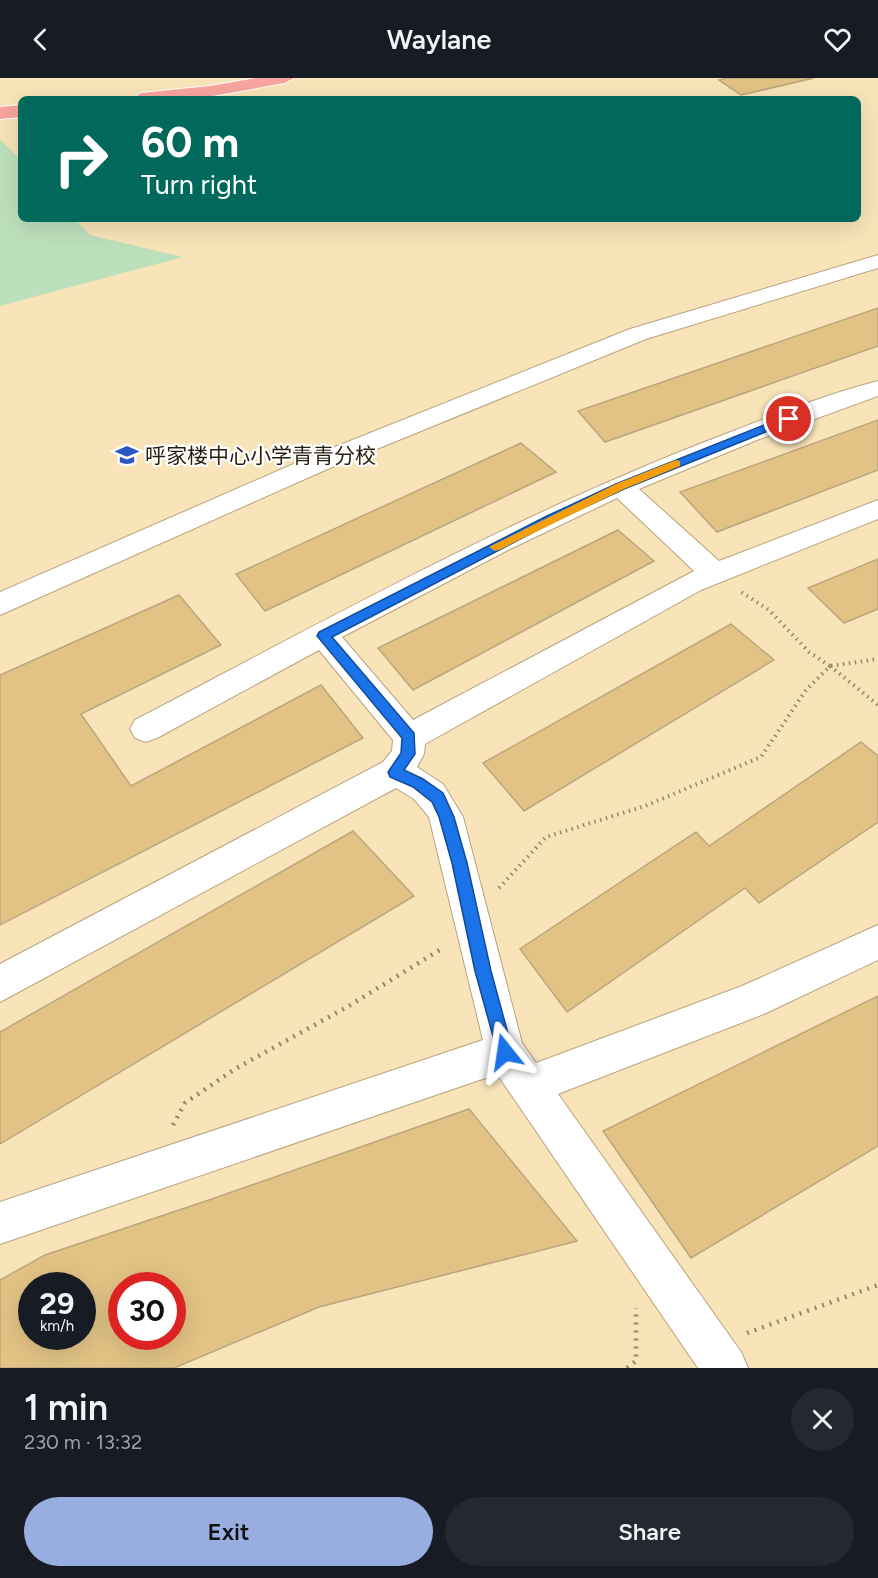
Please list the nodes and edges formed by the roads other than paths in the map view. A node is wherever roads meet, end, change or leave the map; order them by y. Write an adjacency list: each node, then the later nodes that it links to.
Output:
1 (285, 78): 2 (highway)
2 (171, 96)
3 (18, 111): 4 (highway)
4 (0, 113)
5 (878, 261): 10 (street)
6 (878, 388): 7 (street)
7 (620, 486): 9 (street); 11 (street)
8 (878, 509): 9 (street)
9 (714, 573): 13 (street)
10 (0, 604)
11 (324, 636): 12 (street); 13 (street)
12 (146, 729)
13 (409, 737): 14 (street)
14 (395, 772): 16 (street); 17 (street)
15 (878, 942): 18 (street)
16 (0, 984)
17 (505, 1052): 18 (street); 19 (street)
18 (528, 1086): 20 (street)
19 (0, 1223)
20 (718, 1357)

